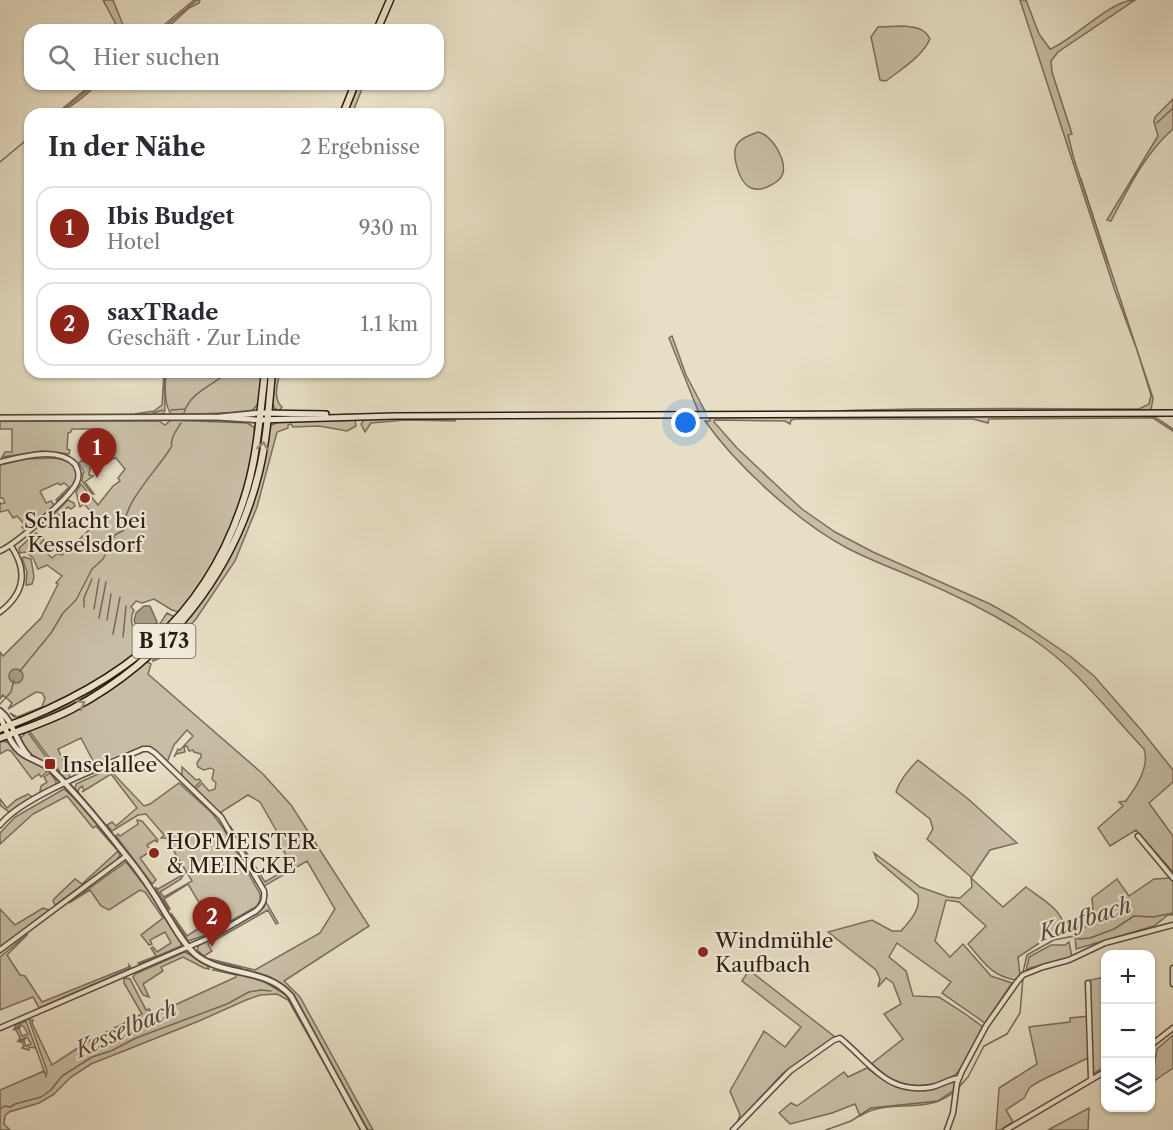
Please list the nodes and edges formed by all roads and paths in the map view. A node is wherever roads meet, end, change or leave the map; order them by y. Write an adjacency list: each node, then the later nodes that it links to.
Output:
1 (390, 0): 2 (main road)
2 (380, 24)
3 (353, 90): 4 (main road)
4 (345, 108)
5 (264, 378): 8 (main road, B 173)
6 (271, 378): 9 (main road, B 173)
7 (1173, 413): 9 (main road)
8 (259, 417): 9 (main road); 10 (street); 17 (main road, B 173)
9 (267, 417): 18 (main road, B 173, one-way to 9)
10 (0, 418)
11 (0, 462): 12 (street)
12 (11, 546): 13 (street); 14 (street)
13 (0, 551)
14 (0, 612)
15 (0, 711): 17 (street)
16 (0, 716): 17 (street)
17 (5, 727): 18 (street)
18 (11, 734): 19 (main road, B 173); 20 (street)
19 (0, 738)
20 (64, 783): 21 (street); 23 (street); 26 (street)
21 (0, 825)
22 (1138, 836): 24 (street)
23 (126, 856): 26 (street); 27 (street)
24 (1173, 878)
25 (1173, 925): 35 (street)
26 (188, 947): 31 (street); 37 (street)
27 (0, 950)
28 (1173, 968): 30 (street)
29 (1088, 983): 36 (street)
30 (1173, 984)
31 (0, 1028)
32 (1173, 1028): 33 (street)
33 (1155, 1042)
34 (1101, 1074): 36 (street)
35 (958, 1078): 38 (street); 39 (street)
36 (1091, 1079): 40 (street)
37 (364, 1130)
38 (733, 1130)
39 (947, 1130)
40 (1006, 1130)

